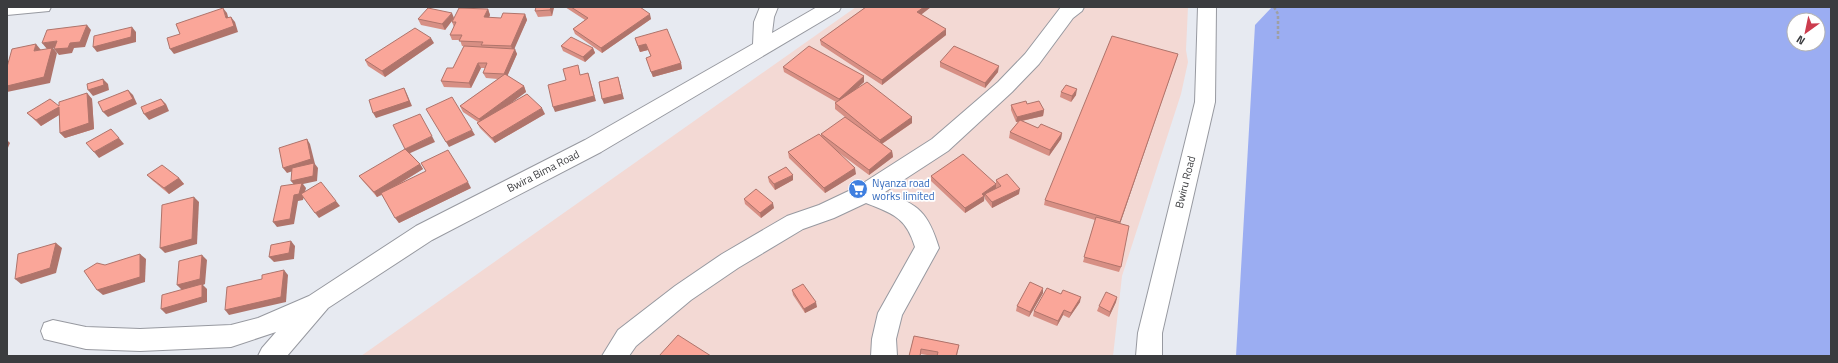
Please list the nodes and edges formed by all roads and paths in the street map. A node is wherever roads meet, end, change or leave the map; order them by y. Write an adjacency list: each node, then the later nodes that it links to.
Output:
1 (42, 7): 6 (street)
2 (768, 7): 9 (street)
3 (832, 7): 9 (street, Bwira Bima Road)
4 (1207, 7): 16 (street, Bwiru Road)
5 (1274, 7): 8 (path)
6 (7, 9)
7 (1068, 9): 10 (street)
8 (1278, 40)
9 (763, 48): 11 (street, Bwira Bima Road)
10 (865, 193): 14 (street); 15 (street)
11 (320, 301): 12 (street); 13 (street, Bwira Bima Road)
12 (53, 330)
13 (271, 356)
14 (615, 356)
15 (884, 356)
16 (1149, 356)

